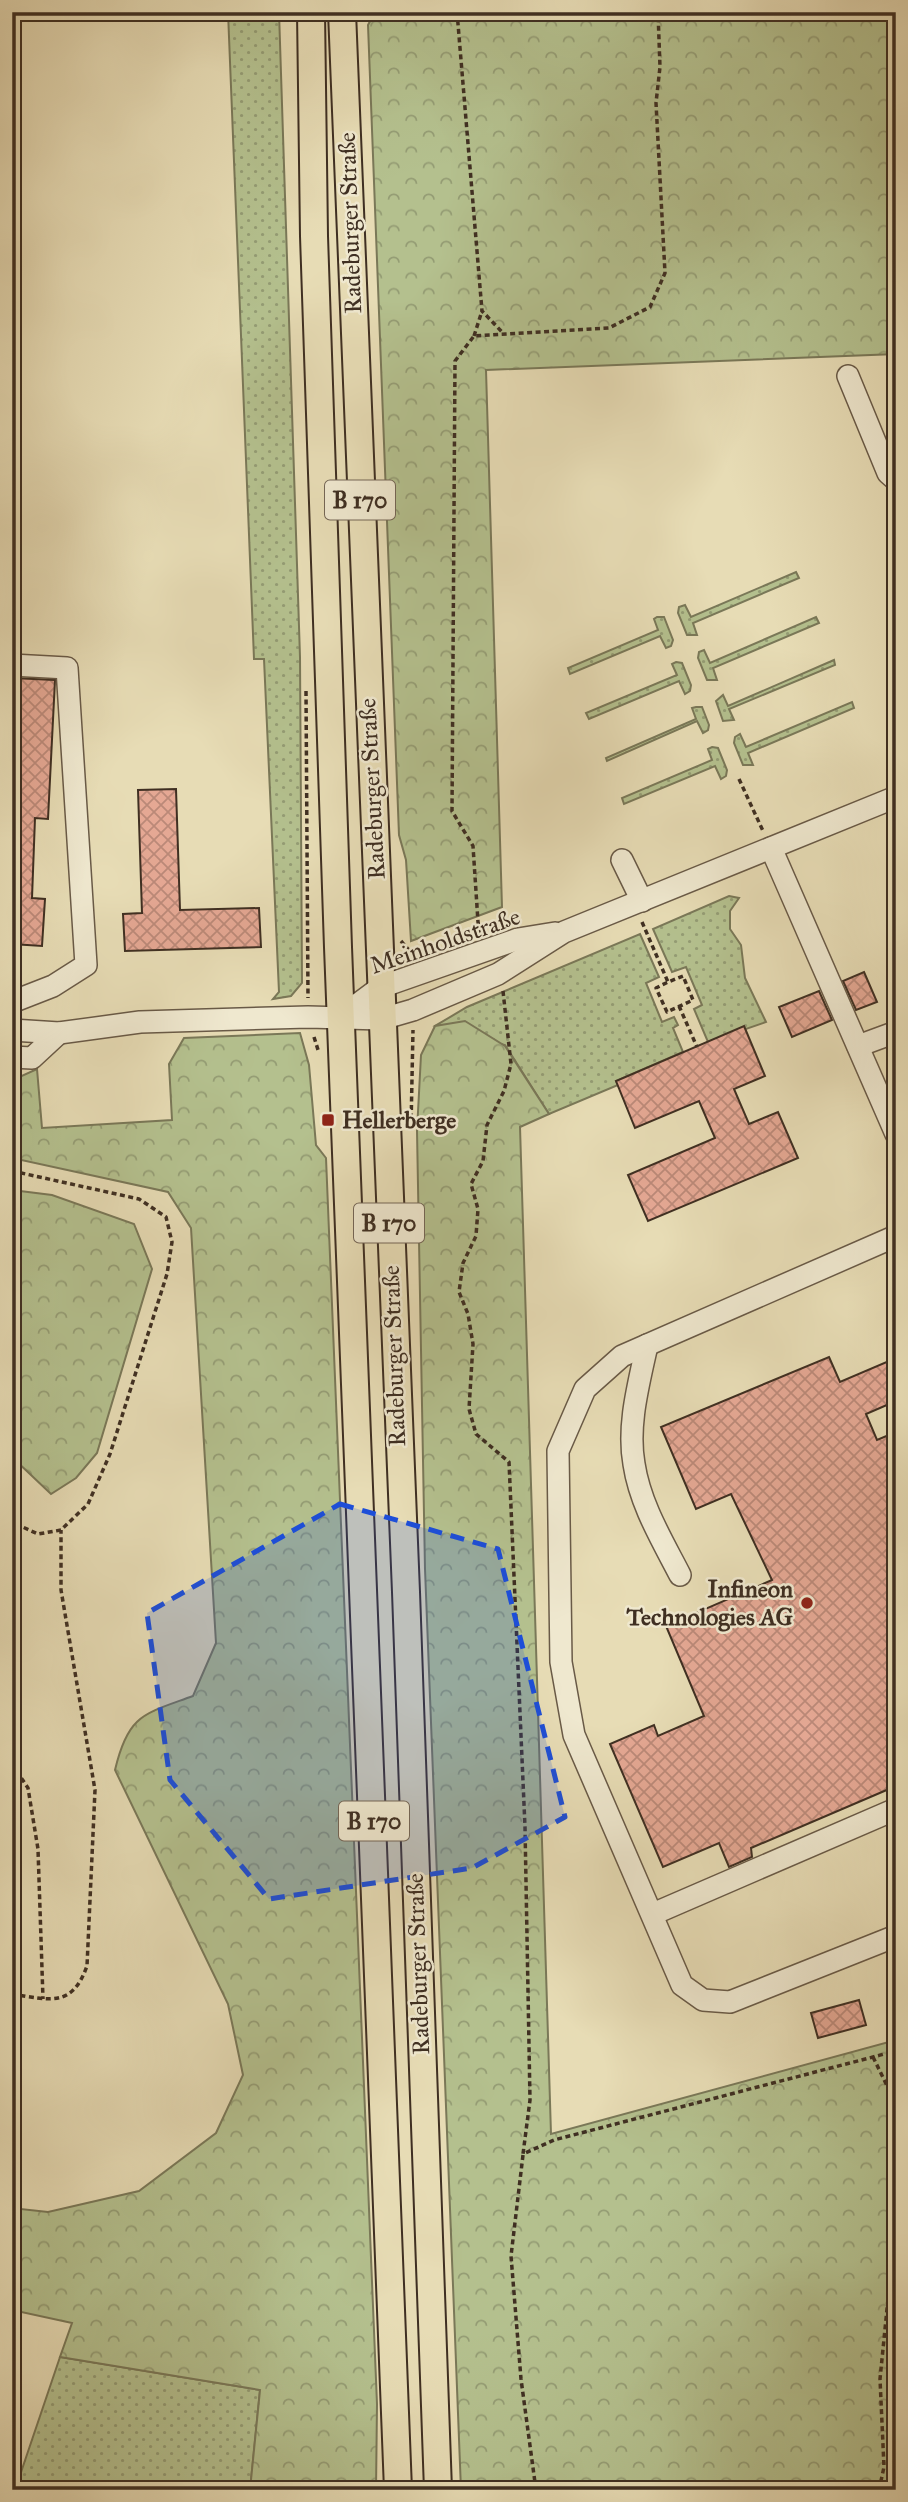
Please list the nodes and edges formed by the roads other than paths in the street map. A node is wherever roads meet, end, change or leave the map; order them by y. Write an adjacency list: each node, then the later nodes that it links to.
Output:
1 (311, 12): 13 (main road, Radeburger Straße / B 170)
2 (342, 12): 11 (main road, Radeburger Straße / B 170)
3 (848, 376): 4 (street)
4 (896, 480)
5 (12, 665): 12 (street)
6 (896, 797): 7 (street, Meinholdstraße)
7 (771, 848): 9 (street, Meinholdstraße); 18 (street)
8 (622, 860): 9 (street)
9 (638, 902): 10 (street, Meinholdstraße)
10 (564, 932): 11 (street, Meinholdstraße); 14 (street, Meinholdstraße)
11 (381, 988): 13 (street, Meinholdstraße); 14 (main road, Radeburger Straße / B 170)
12 (12, 1002)
13 (342, 1016): 14 (street, Meinholdstraße); 17 (street); 28 (main road, Radeburger Straße / B 170)
14 (382, 1019): 29 (main road, Radeburger Straße / B 170)
15 (12, 1030): 17 (street)
16 (896, 1032): 18 (street)
17 (59, 1033): 19 (street)
18 (858, 1046): 21 (street)
19 (22, 1057): 20 (street)
20 (12, 1069)
21 (896, 1134)
22 (896, 1237): 23 (street)
23 (647, 1345): 24 (street); 26 (street)
24 (680, 1575)
25 (896, 1809): 26 (street)
26 (653, 1914): 27 (street)
27 (896, 1936)
28 (398, 2490)
29 (438, 2490)

